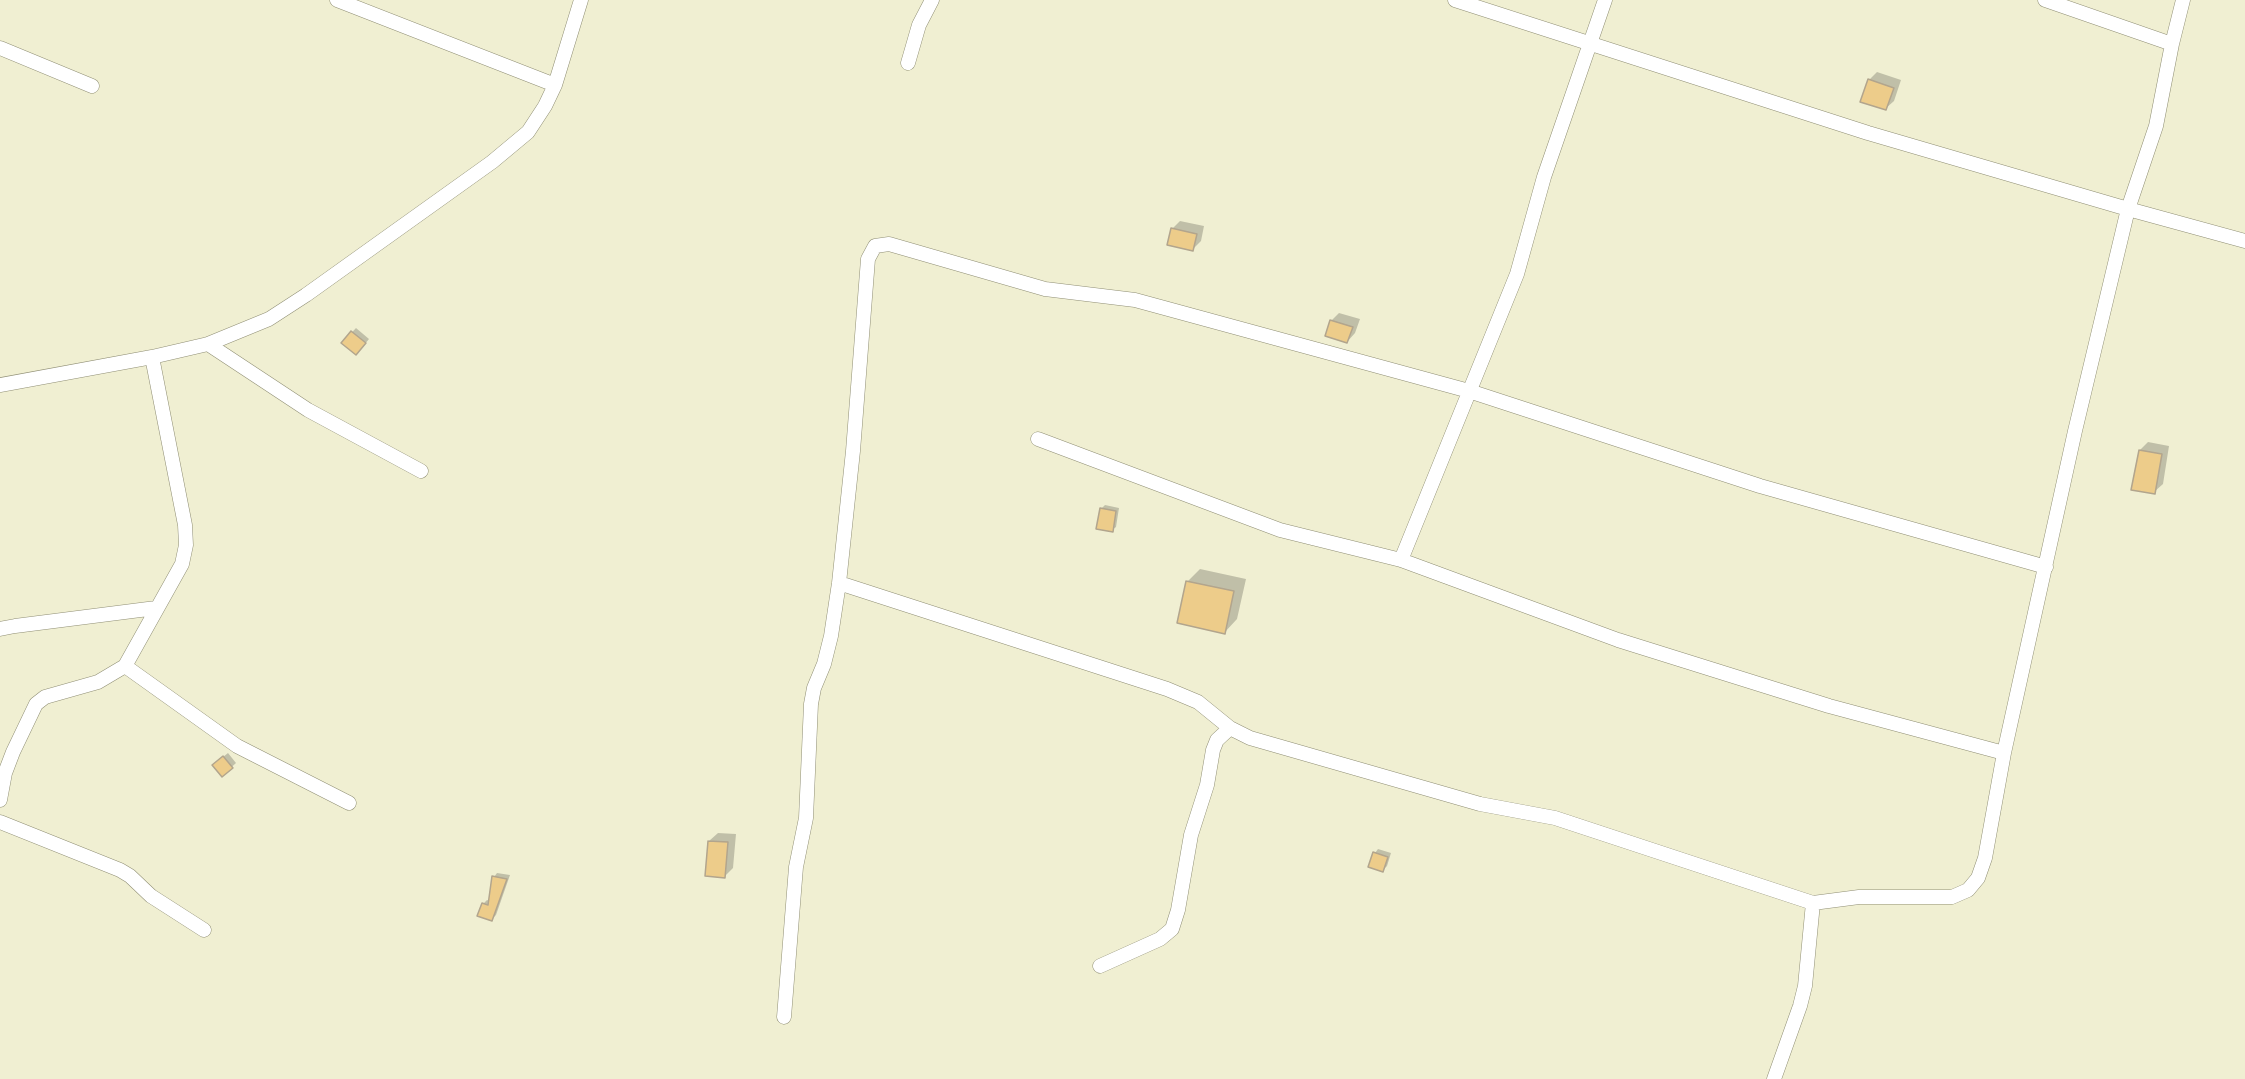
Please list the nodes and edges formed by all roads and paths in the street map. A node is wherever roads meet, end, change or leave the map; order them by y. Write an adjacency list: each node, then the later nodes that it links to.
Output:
1 (337, 0): 12 (street)
2 (580, 0): 12 (street)
3 (932, 0): 11 (street)
4 (1455, 0): 8 (street)
5 (1605, 0): 8 (street)
6 (2045, 0): 9 (street)
7 (2183, 0): 9 (street)
8 (1592, 42): 14 (street); 19 (street)
9 (2172, 44): 14 (street)
10 (0, 48): 13 (street)
11 (908, 63)
12 (555, 85): 16 (street)
13 (92, 86)
14 (2128, 209): 15 (street); 23 (street)
15 (2245, 241)
16 (208, 344): 17 (street); 21 (street)
17 (152, 357): 18 (street); 25 (street)
18 (0, 385)
19 (1470, 391): 22 (street); 23 (street); 24 (street)
20 (1038, 439): 22 (street)
21 (421, 471)
22 (1401, 560): 29 (street)
23 (2046, 567): 29 (street)
24 (839, 583): 28 (street); 36 (street)
25 (156, 608): 26 (street); 27 (street)
26 (0, 629)
27 (125, 666): 30 (street); 31 (street)
28 (1230, 728): 33 (street); 35 (street)
29 (2004, 753): 33 (street)
30 (0, 800)
31 (349, 803)
32 (0, 822): 34 (street)
33 (1813, 903): 37 (street)
34 (204, 930)
35 (1100, 966)
36 (784, 1017)
37 (1774, 1079)

